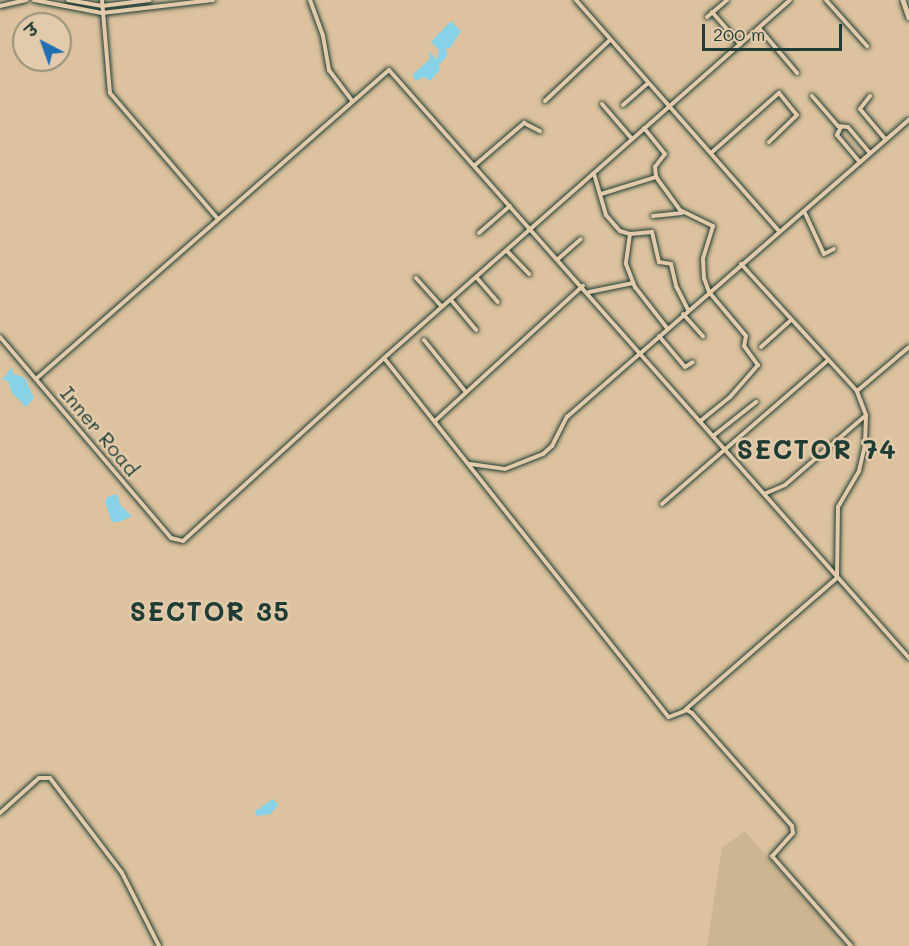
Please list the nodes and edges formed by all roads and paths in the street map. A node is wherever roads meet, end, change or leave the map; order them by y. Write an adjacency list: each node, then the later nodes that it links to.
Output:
1 (26, 0): 13 (street)
2 (34, 0): 16 (street)
3 (68, 0): 14 (street)
4 (102, 0): 14 (street)
5 (150, 0): 14 (street)
6 (213, 0): 16 (street)
7 (310, 0): 27 (street)
8 (576, 0): 20 (street)
9 (727, 0): 15 (street)
10 (790, 0): 19 (street)
11 (826, 0): 22 (street)
12 (903, 0): 18 (street)
13 (0, 6)
14 (102, 6): 16 (street)
15 (712, 12): 17 (street); 21 (street)
16 (102, 13): 50 (street)
17 (707, 17)
18 (909, 17)
19 (759, 28): 21 (street); 23 (street)
20 (610, 40): 24 (street); 28 (street)
21 (740, 44): 31 (street)
22 (867, 46)
23 (797, 73)
24 (648, 83): 30 (street); 31 (street)
25 (812, 96): 33 (street)
26 (870, 96): 37 (street)
27 (352, 100): 42 (street); 50 (street)
28 (545, 101)
29 (602, 104): 36 (street)
30 (622, 105)
31 (668, 106): 34 (street); 39 (street)
32 (909, 120): 37 (street)
33 (841, 126): 40 (street); 41 (street)
34 (644, 128): 36 (street); 44 (street)
35 (540, 131): 42 (street)
36 (632, 139): 43 (street)
37 (886, 140): 40 (street)
38 (769, 142): 39 (street)
39 (711, 153): 52 (street)
40 (870, 153): 41 (street)
41 (860, 162): 47 (street)
42 (475, 165): 46 (street)
43 (594, 173): 45 (street); 51 (street)
44 (656, 177): 45 (street); 48 (street)
45 (601, 194): 54 (street)
46 (510, 206): 51 (street); 53 (street)
47 (804, 211): 52 (street); 56 (street)
48 (684, 213): 49 (street); 66 (street)
49 (653, 216)
50 (218, 218): 85 (street)
51 (531, 229): 57 (street); 58 (street)
52 (779, 231): 59 (street)
53 (479, 233)
54 (630, 234): 63 (street); 70 (street)
55 (581, 240): 58 (street)
56 (834, 249)
57 (507, 251): 60 (street); 61 (street)
58 (558, 259): 64 (street)
59 (741, 264): 66 (street); 72 (street)
60 (529, 274)
61 (476, 277): 67 (street); 68 (street)
62 (417, 278): 69 (street)
63 (633, 283): 65 (street); 73 (street)
64 (584, 286): 65 (street); 87 (street)
65 (588, 292): 81 (street)
66 (709, 292): 70 (street); 91 (street)
67 (451, 300): 69 (street); 74 (street)
68 (498, 302)
69 (442, 307): 82 (street)
70 (688, 310): 71 (street)
71 (683, 314): 73 (street); 76 (street)
72 (791, 320): 79 (street); 83 (street)
73 (667, 328): 75 (street)
74 (476, 330)
75 (659, 336): 81 (street); 84 (street)
76 (703, 336)
77 (0, 337): 85 (street, Inner Road)
78 (424, 340): 87 (street)
79 (761, 347)
80 (909, 347): 86 (street)
81 (640, 353): 91 (street); 94 (street)
82 (384, 358): 85 (street, Inner Road); 90 (street)
83 (828, 360): 86 (street); 93 (street)
84 (693, 362)
85 (36, 379)
86 (857, 391): 89 (street)
87 (466, 392): 90 (street)
88 (756, 402): 92 (street)
89 (866, 415): 95 (street); 97 (street)
90 (436, 420): 94 (street)
91 (700, 421): 92 (street)
92 (713, 436): 93 (street)
93 (723, 449): 95 (street); 96 (street)
94 (470, 464): 99 (street)
95 (764, 494): 97 (street)
96 (662, 504)
97 (837, 578): 98 (street); 99 (street)
98 (909, 658)
99 (685, 711): 102 (street)
100 (0, 813): 101 (street)
101 (159, 946)
102 (851, 946)

